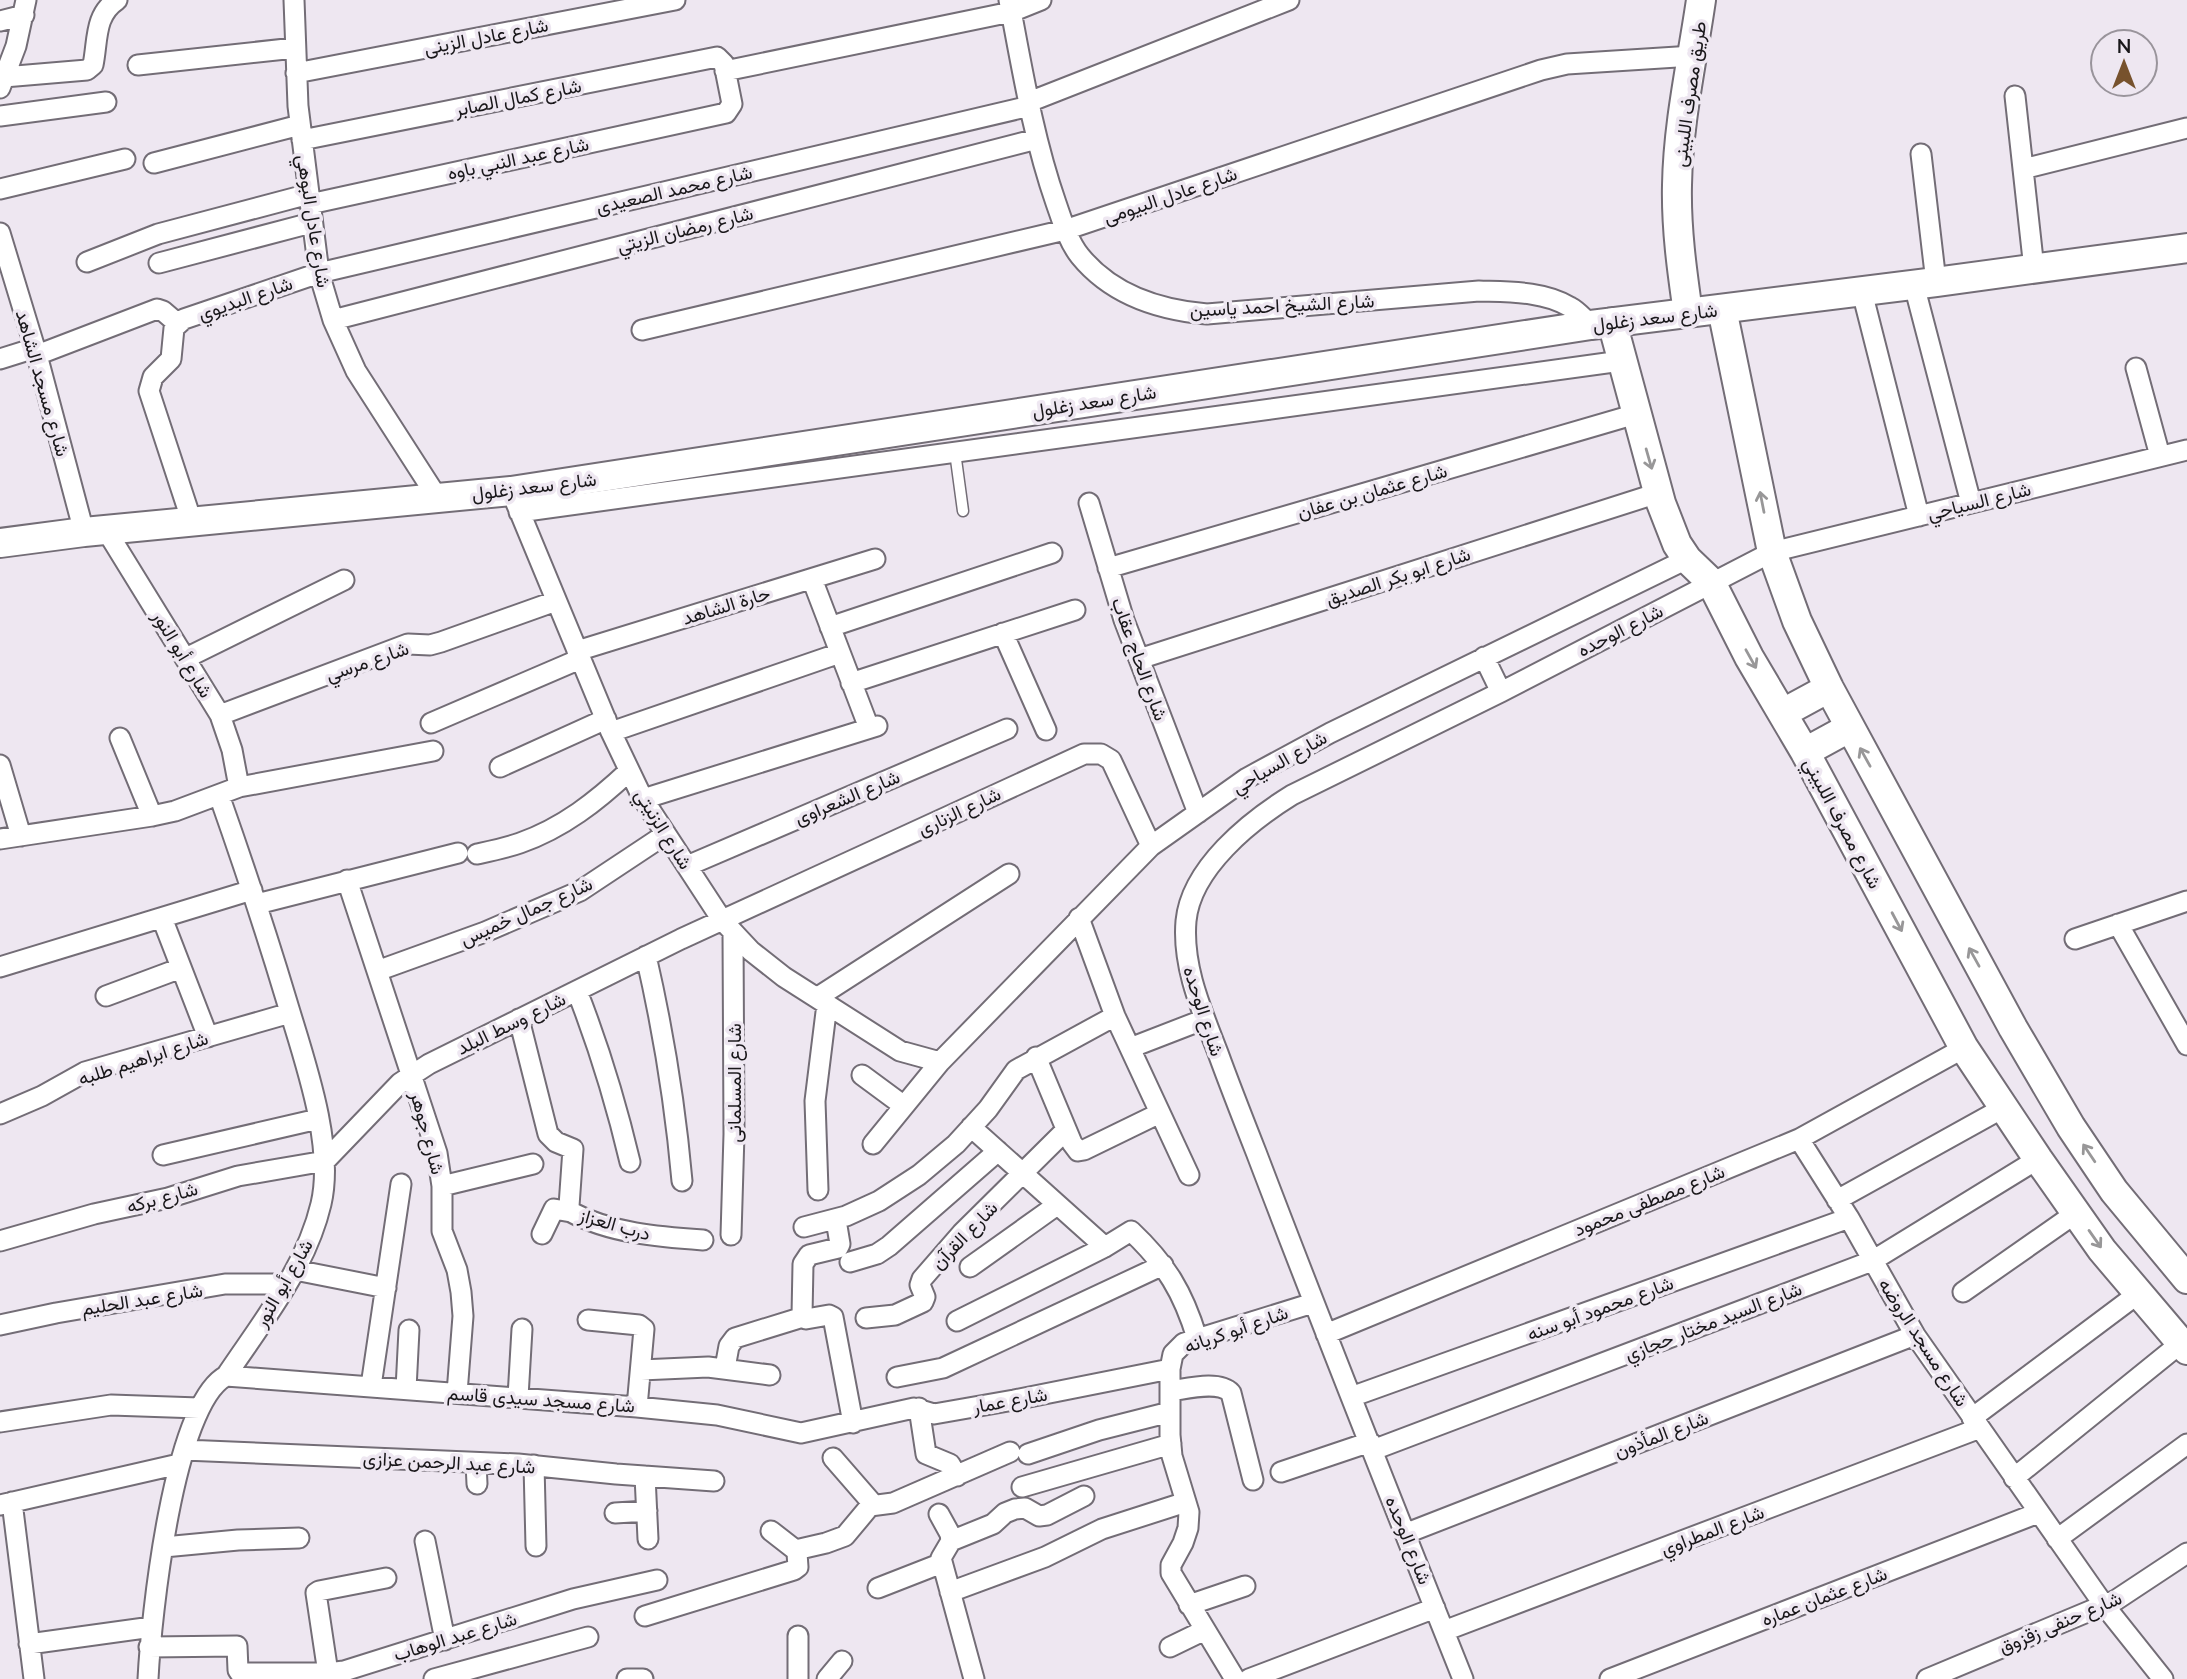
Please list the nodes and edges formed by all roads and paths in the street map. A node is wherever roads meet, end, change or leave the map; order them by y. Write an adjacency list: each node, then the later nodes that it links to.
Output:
1 (117, 0): 15 (street)
2 (293, 0): 10 (street, شارع عادل البوهي)
3 (675, 0): 14 (street, شارع عادل الزينى)
4 (1041, 0): 7 (street)
5 (1289, 0): 18 (street, شارع محمد الصعيدى)
6 (1702, 0): 11 (main road, طريق مصرف اللبينى)
7 (1010, 6): 13 (street); 18 (street, شارع الشيخ احمد ياسين)
8 (25, 7): 9 (street); 15 (street)
9 (0, 21)
10 (295, 48): 12 (street); 14 (street, شارع عادل البوهي)
11 (1693, 56): 29 (street, شارع عادل البيومى); 39 (main road, طريق مصرف اللبينى)
12 (138, 65)
13 (725, 71): 21 (street, شارع كمال الصابر); 28 (street, شارع عبد النبي باوه)
14 (296, 73): 21 (street, شارع عادل البوهي)
15 (2, 83)
16 (2015, 96): 26 (street)
17 (106, 102): 19 (street)
18 (1029, 104): 22 (street, شارع الشيخ احمد ياسين); 35 (street, شارع محمد الصعيدى)
19 (0, 116)
20 (2187, 128): 26 (street)
21 (301, 132): 25 (street); 28 (street, شارع عادل البوهي)
22 (1037, 139): 29 (street, شارع الشيخ احمد ياسين); 40 (street, شارع رمضان الزيتي)
23 (1921, 154): 36 (street)
24 (125, 159): 27 (street)
25 (154, 163)
26 (2023, 169): 34 (street)
27 (0, 189)
28 (310, 207): 32 (street); 33 (street); 35 (street, شارع عادل البوهي)
29 (1065, 230): 42 (street, شارع الشيخ احمد ياسين); 43 (street, شارع عادل البيومى)
30 (0, 233): 44 (street, شارع مسجد الشاهد)
31 (2187, 248): 34 (main road, شارع سعد زغلول)
32 (87, 262)
33 (159, 263)
34 (2035, 269): 36 (main road, شارع سعد زغلول)
35 (319, 273): 40 (street, شارع عادل البوهي); 41 (street, شارع البديوي)
36 (1925, 284): 37 (main road, شارع سعد زغلول); 56 (street)
37 (1862, 292): 38 (main road, شارع سعد زغلول); 58 (street)
38 (1722, 309): 39 (main road, شارع سعد زغلول); 62 (main road, one-way to 38)
39 (1688, 313): 42 (main road, شارع سعد زغلول)
40 (333, 320): 53 (street, شارع عادل البوهي)
41 (177, 323): 44 (street); 59 (street, شارع البديوي)
42 (1601, 324): 46 (main road, شارع مصرف اللبيني); 54 (main road, شارع سعد زغلول)
43 (642, 330)
44 (36, 351): 45 (street); 60 (street, شارع مسجد الشاهد)
45 (0, 359)
46 (1621, 361): 48 (main road, شارع مصرف اللبيني); 50 (street, شارع سعد زغلول)
47 (2136, 368): 51 (street)
48 (1636, 414): 52 (main road, شارع مصرف اللبيني, one-way to 52); 66 (street, شارع عثمان بن عفان)
49 (2187, 450): 51 (street, شارع السياحي)
50 (955, 453): 54 (street, شارع سعد زغلول); 57 (lane)
51 (2160, 456): 56 (street, شارع السياحي)
52 (1658, 493): 65 (main road, شارع مصرف اللبيني); 78 (street, شارع ابو بكر الصديق)
53 (437, 497): 54 (main road, شارع سعد زغلول); 59 (main road, شارع سعد زغلول)
54 (515, 501): 70 (street, شارع الزنيتي)
55 (1089, 503): 66 (street, شارع الحاج عقاب)
56 (1971, 503): 58 (street, شارع السياحي)
57 (963, 512)
58 (1919, 516): 62 (street, شارع السياحي)
59 (192, 522): 60 (main road, شارع سعد زغلول)
60 (95, 531): 61 (main road, شارع سعد زغلول); 77 (street, شارع أبو النور)
61 (0, 543)
62 (1772, 552): 69 (street, شارع الوحده); 80 (main road)
63 (1052, 553): 72 (street)
64 (875, 559): 67 (street, حارة الشاهد)
65 (1687, 559): 69 (main road, شارع مصرف اللبيني); 76 (street, شارع السياحي)
66 (1108, 568): 78 (street, شارع الحاج عقاب)
67 (812, 579): 72 (street); 75 (street, حارة الشاهد)
68 (344, 580): 77 (street)
69 (1711, 582): 81 (street, شارع الوحده); 82 (main road, شارع مصرف اللبيني, one-way to 82)
70 (556, 601): 75 (street, شارع الزنيتي); 83 (street, شارع مرسي)
71 (1075, 610): 73 (street)
72 (830, 627): 74 (street)
73 (1003, 633): 79 (street); 88 (street)
74 (840, 653): 79 (street); 85 (street)
75 (578, 655): 84 (street, حارة الشاهد); 85 (street, شارع الزنيتي)
76 (1484, 657): 81 (street); 98 (street, شارع السياحي)
77 (186, 659): 83 (street, شارع أبو النور)
78 (1139, 659): 98 (street, شارع الحاج عقاب)
79 (852, 683): 97 (street)
80 (1829, 688): 82 (main road); 86 (main road)
81 (1501, 692): 123 (street, شارع الوحده)
82 (1783, 713): 91 (main road, شارع مصرف اللبيني)
83 (219, 715): 95 (street, شارع أبو النور)
84 (431, 723)
85 (608, 726): 93 (street); 94 (street, شارع الزنيتي)
86 (1849, 728): 91 (main road); 170 (main road, one-way to 86)
87 (1007, 729): 104 (street, شارع الشعراوى)
88 (1046, 730)
89 (120, 738): 99 (street)
90 (433, 751): 95 (street)
91 (1805, 752): 128 (main road, شارع مصرف اللبيني, one-way to 128)
92 (0, 765): 101 (street)
93 (500, 767)
94 (629, 771): 97 (street, شارع الزنيتي); 106 (street)
95 (239, 787): 96 (street)
96 (219, 794): 99 (street); 107 (street, شارع أبو النور)
97 (643, 799): 100 (street, شارع الزنيتي)
98 (1198, 813): 103 (street, شارع السياحي)
99 (152, 816): 101 (street)
100 (666, 834): 104 (street, شارع الزنيتي); 117 (street, شارع جمال خميس)
101 (21, 836): 102 (street)
102 (0, 839)
103 (1151, 846): 110 (street, شارع السياحي); 112 (street, شارع الزنارى)
104 (687, 866): 112 (street, شارع الزنيتي)
105 (1009, 874): 120 (street)
106 (347, 880): 107 (street); 117 (street, شارع جوهر)
107 (255, 897): 109 (street); 121 (street, شارع أبو النور)
108 (2187, 901): 111 (street)
109 (162, 918): 115 (street); 116 (street)
110 (1079, 918): 122 (street); 130 (street, شارع السياحي)
111 (2118, 924): 113 (street); 126 (street)
112 (728, 926): 114 (street, شارع وسط البلد); 120 (street, شارع الزنيتي); 162 (street, شارع المسلمانى)
113 (2076, 939)
114 (646, 957): 118 (street, شارع وسط البلد); 150 (street)
115 (0, 967)
116 (181, 968): 119 (street); 125 (street)
117 (377, 971): 131 (street, شارع جوهر)
118 (577, 990): 124 (street, شارع وسط البلد); 146 (street)
119 (106, 996)
120 (822, 1000): 130 (street, شارع الزنيتي); 153 (street)
121 (290, 1013): 125 (street, شارع ابراهيم طلبه); 137 (street, شارع أبو النور)
122 (1115, 1016): 127 (street); 129 (street)
123 (1205, 1018): 127 (street); 175 (street, شارع الوحده)
124 (519, 1019): 131 (street, شارع وسط البلد); 156 (street, درب العزاز)
125 (208, 1037): 136 (street, شارع ابراهيم طلبه)
126 (2187, 1045)
127 (1130, 1048): 135 (street)
128 (1964, 1048): 134 (main road, شارع مصرف اللبيني); 140 (street, شارع مصطفى محمود)
129 (1036, 1057): 138 (street); 139 (street)
130 (940, 1062): 133 (street, شارع السياحي)
131 (411, 1074): 145 (street, شارع وسط البلد); 152 (street, شارع جوهر)
132 (862, 1075): 133 (street)
133 (904, 1106): 141 (street, شارع السياحي)
134 (2003, 1108): 144 (main road, شارع مصرف اللبيني); 154 (street)
135 (1160, 1113): 139 (street); 149 (street)
136 (0, 1114)
137 (318, 1119): 143 (street); 145 (street, شارع أبو النور)
138 (971, 1127): 142 (street); 159 (street)
139 (1066, 1130): 148 (street, شارع القرآن)
140 (1799, 1139): 154 (street, شارع مسجد الروضه); 183 (street, شارع مصطفى محمود)
141 (873, 1144)
142 (998, 1151): 148 (street); 167 (street)
143 (163, 1155)
144 (2038, 1159): 157 (main road, شارع مصرف اللبيني); 166 (street, شارع السيد مختار حجازي)
145 (325, 1161): 164 (street, شارع بركه); 171 (street, شارع أبو النور)
146 (630, 1163)
147 (533, 1164): 152 (street)
148 (1024, 1173): 155 (street); 177 (street, شارع القرآن)
149 (1189, 1175)
150 (682, 1181)
151 (401, 1184): 172 (street)
152 (442, 1186): 196 (street, شارع جوهر)
153 (818, 1190)
154 (1838, 1200): 158 (street, شارع مسجد الروضه)
155 (1057, 1205): 165 (street); 169 (street)
156 (570, 1212): 161 (street); 163 (street, درب العزاز)
157 (2076, 1213): 173 (street); 174 (main road, شارع مصرف اللبيني, one-way to 174)
158 (1849, 1218): 166 (street, شارع مسجد الروضه); 198 (street, شارع محمود أبو سنه)
159 (836, 1220): 160 (street); 176 (street)
160 (804, 1227)
161 (542, 1234)
162 (731, 1235)
163 (703, 1240)
164 (0, 1241)
165 (1105, 1247): 168 (street); 179 (street)
166 (1872, 1261): 184 (street, شارع مسجد الروضه); 208 (street, شارع السيد مختار حجازي)
167 (850, 1262)
168 (1163, 1265): 185 (street); 192 (street)
169 (970, 1267)
170 (2181, 1272)
171 (290, 1277): 172 (street, شارع عبد الحليم); 180 (street, شارع عبد الحليم); 191 (street, شارع أبو النور)
172 (386, 1288): 193 (street)
173 (1963, 1292)
174 (2139, 1293): 186 (main road, شارع مصرف اللبيني); 205 (street, شارع المطراوي)
175 (1313, 1303): 183 (street, شارع الوحده); 185 (street, شارع أبو كريانه)
176 (803, 1317): 187 (street); 204 (street)
177 (866, 1318)
178 (588, 1320): 189 (street)
179 (957, 1321)
180 (0, 1325)
181 (522, 1329): 197 (street)
182 (409, 1330): 194 (street)
183 (1326, 1334): 198 (street, شارع الوحده)
184 (1916, 1335): 205 (street, شارع مسجد الروضه); 230 (street, شارع المأذون)
185 (1198, 1338): 188 (street, شارع أبو كريانه)
186 (2184, 1346): 216 (street)
187 (725, 1368): 189 (street); 190 (street)
188 (1170, 1369): 195 (street, شارع أبو كريانه); 201 (street, شارع عمار)
189 (641, 1370): 199 (street)
190 (770, 1375)
191 (226, 1376): 193 (street, شارع مسجد سيدى قاسم); 200 (street, شارع أبو النور)
192 (897, 1377)
193 (371, 1387): 194 (street, شارع مسجد سيدى قاسم)
194 (405, 1389): 196 (street, شارع مسجد سيدى قاسم)
195 (1170, 1391): 202 (street, شارع أبو كريانه); 217 (street)
196 (457, 1393): 197 (street, شارع مسجد سيدى قاسم)
197 (518, 1397): 199 (street, شارع مسجد سيدى قاسم)
198 (1352, 1397): 208 (street, شارع الوحده)
199 (637, 1407): 204 (street, شارع مسجد سيدى قاسم)
200 (199, 1408): 203 (street); 209 (street, شارع أبو النور)
201 (919, 1408): 204 (street, شارع عمار); 215 (street)
202 (1170, 1412): 206 (street, شارع أبو كريانه); 215 (street)
203 (0, 1422)
204 (853, 1423)
205 (1976, 1423): 216 (street, شارع مسجد الروضه); 252 (street, شارع المطراوي)
206 (1171, 1444): 220 (street); 222 (street, شارع أبو كريانه)
207 (2187, 1444): 233 (street)
208 (1371, 1446): 213 (street, شارع السيد مختار حجازي); 230 (street, شارع الوحده)
209 (181, 1457): 211 (street, شارع عبد الرحمن عزازى); 223 (street, شارع عبد الرحمن عزازى); 237 (street, شارع أبو النور)
210 (833, 1458): 224 (street)
211 (476, 1462): 212 (street, شارع عبد الرحمن عزازى); 219 (street)
212 (534, 1465): 214 (street, شارع عبد الرحمن عزازى); 236 (street)
213 (1281, 1472)
214 (645, 1476): 218 (street, شارع عبد الرحمن عزازى); 225 (street)
215 (957, 1476): 224 (street)
216 (2014, 1478): 227 (street, شارع مسجد الروضه)
217 (1253, 1480)
218 (714, 1481)
219 (477, 1484)
220 (1021, 1487)
221 (1084, 1496): 235 (street)
222 (1186, 1502): 245 (street); 246 (street, شارع أبو كريانه)
223 (6, 1504): 256 (street)
224 (873, 1504): 238 (street)
225 (647, 1511): 226 (street); 232 (street)
226 (615, 1513)
227 (2038, 1513): 233 (street, شارع مسجد الروضه); 272 (street, شارع عثمان عماره)
228 (939, 1514): 235 (street)
229 (771, 1531): 238 (street)
230 (1407, 1534): 248 (street, شارع الوحده)
231 (299, 1538): 237 (street)
232 (648, 1539)
233 (2057, 1539): 247 (street, شارع مسجد الروضه)
234 (425, 1541): 255 (street)
235 (951, 1541): 240 (street)
236 (536, 1546)
237 (164, 1547): 250 (street, شارع أبو النور)
238 (798, 1552): 249 (street)
239 (2187, 1553): 247 (street, شارع حنفى زقزوق)
240 (942, 1563): 244 (street); 245 (street)
241 (386, 1578): 260 (street)
242 (657, 1580): 255 (street, شارع عبد الوهاب)
243 (1245, 1586): 246 (street)
244 (878, 1588)
245 (950, 1592): 268 (street)
246 (1189, 1605): 251 (street, شارع أبو كريانه)
247 (2104, 1605): 273 (street, شارع حنفى زقزوق); 274 (street, شارع مسجد الروضه)
248 (1435, 1608): 252 (street, شارع الوحده); 270 (street)
249 (645, 1616)
250 (152, 1627): 256 (street); 257 (street, شارع أبو النور)
251 (1205, 1630): 258 (street); 269 (street, شارع أبو كريانه)
252 (1444, 1631): 271 (street, شارع الوحده)
253 (798, 1636): 266 (street)
254 (588, 1637): 263 (street)
255 (445, 1640): 260 (street, شارع عبد الوهاب)
256 (29, 1644): 261 (street)
257 (149, 1647): 260 (street, شارع عبد الوهاب); 262 (street, شارع أبو النور)
258 (1170, 1647)
259 (842, 1661): 267 (street)
260 (327, 1673)
261 (34, 1679)
262 (148, 1679)
263 (433, 1679)
264 (627, 1679): 265 (street)
265 (643, 1679)
266 (798, 1679)
267 (827, 1679)
268 (974, 1679)
269 (1235, 1679)
270 (1249, 1679)
271 (1463, 1679)
272 (1610, 1679)
273 (1927, 1679)
274 (2163, 1679)

